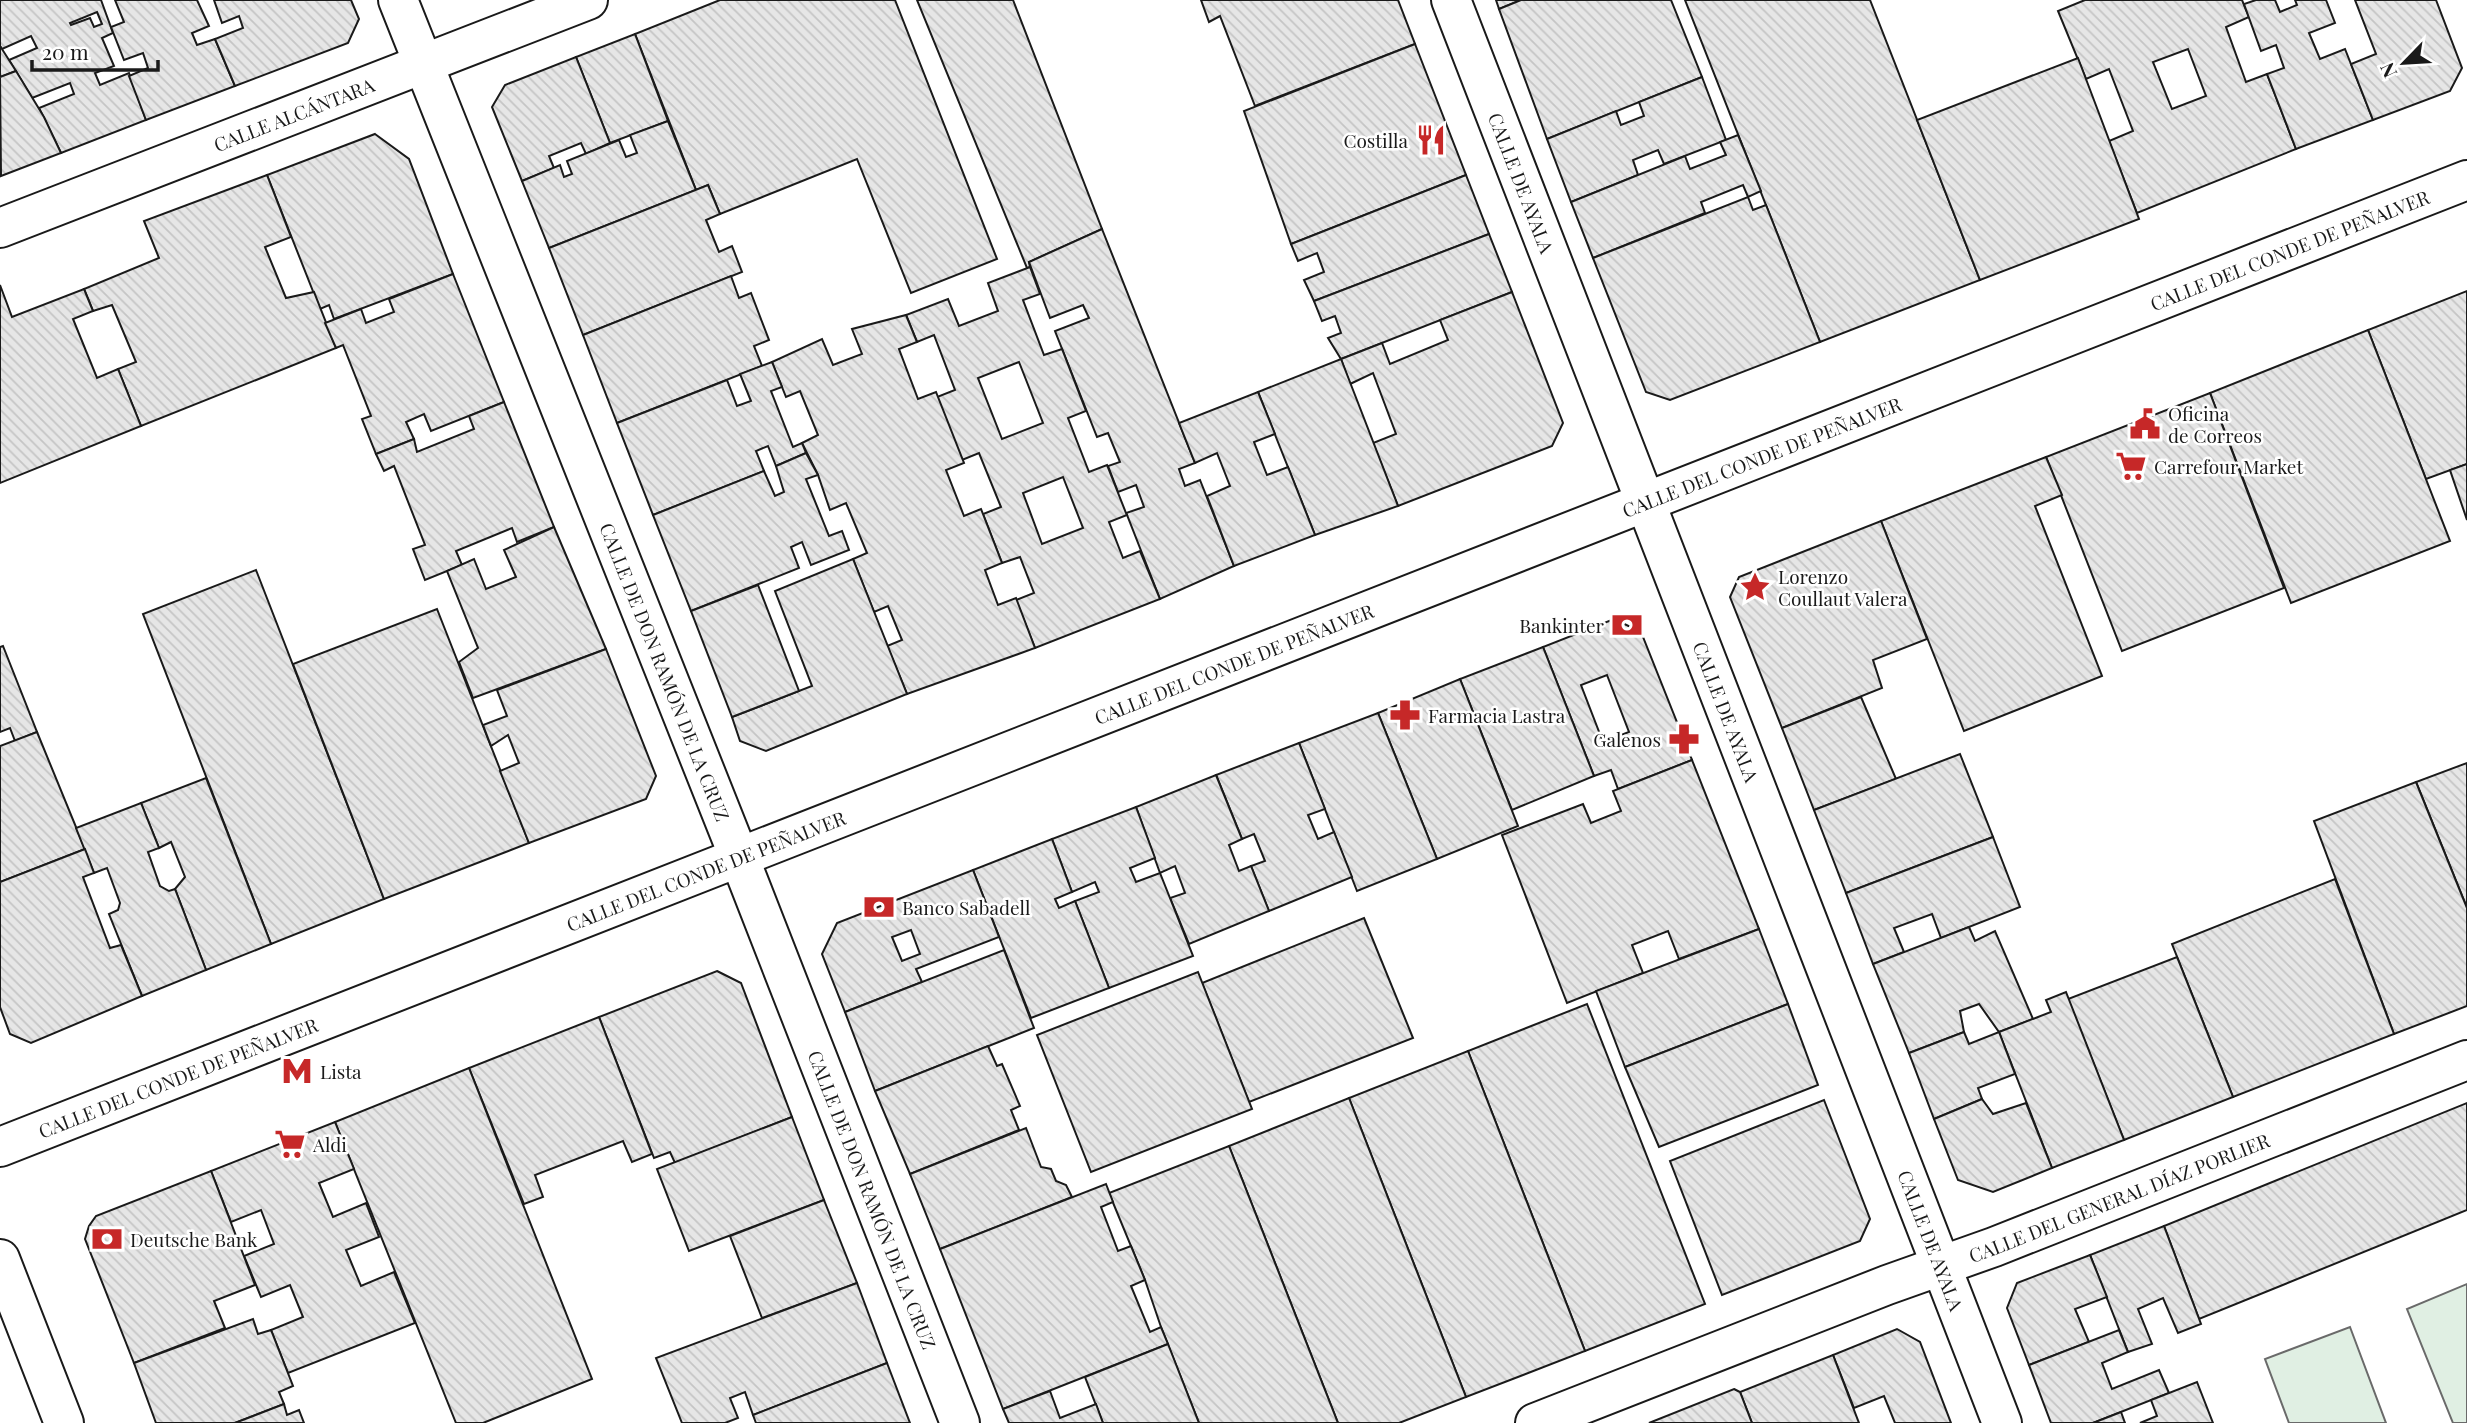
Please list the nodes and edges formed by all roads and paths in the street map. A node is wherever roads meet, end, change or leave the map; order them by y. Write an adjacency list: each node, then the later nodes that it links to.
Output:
1 (398, 0): 4 (street, CALLE DE DON RAMÓN DE LA CRUZ)
2 (588, 0): 4 (street, CALLE ALCÁNTARA)
3 (1451, 0): 7 (street, CALLE DE AYALA)
4 (423, 64): 6 (street, CALLE ALCÁNTARA); 8 (street, CALLE DE DON RAMÓN DE LA CRUZ)
5 (2467, 180): 7 (street, CALLE DEL CONDE DE PEÑALVER)
6 (0, 228)
7 (1645, 502): 8 (street, CALLE DEL CONDE DE PEÑALVER); 12 (street, CALLE DE AYALA)
8 (739, 857): 10 (street, CALLE DEL CONDE DE PEÑALVER); 14 (street, CALLE DE DON RAMÓN DE LA CRUZ)
9 (2467, 1060): 12 (street, CALLE DEL GENERAL DÍAZ PORLIER)
10 (0, 1147)
11 (0, 1259): 13 (street)
12 (1942, 1266): 15 (street, CALLE DEL GENERAL DÍAZ PORLIER); 16 (street, CALLE DE AYALA)
13 (64, 1423)
14 (960, 1423)
15 (1535, 1423)
16 (2001, 1423)

